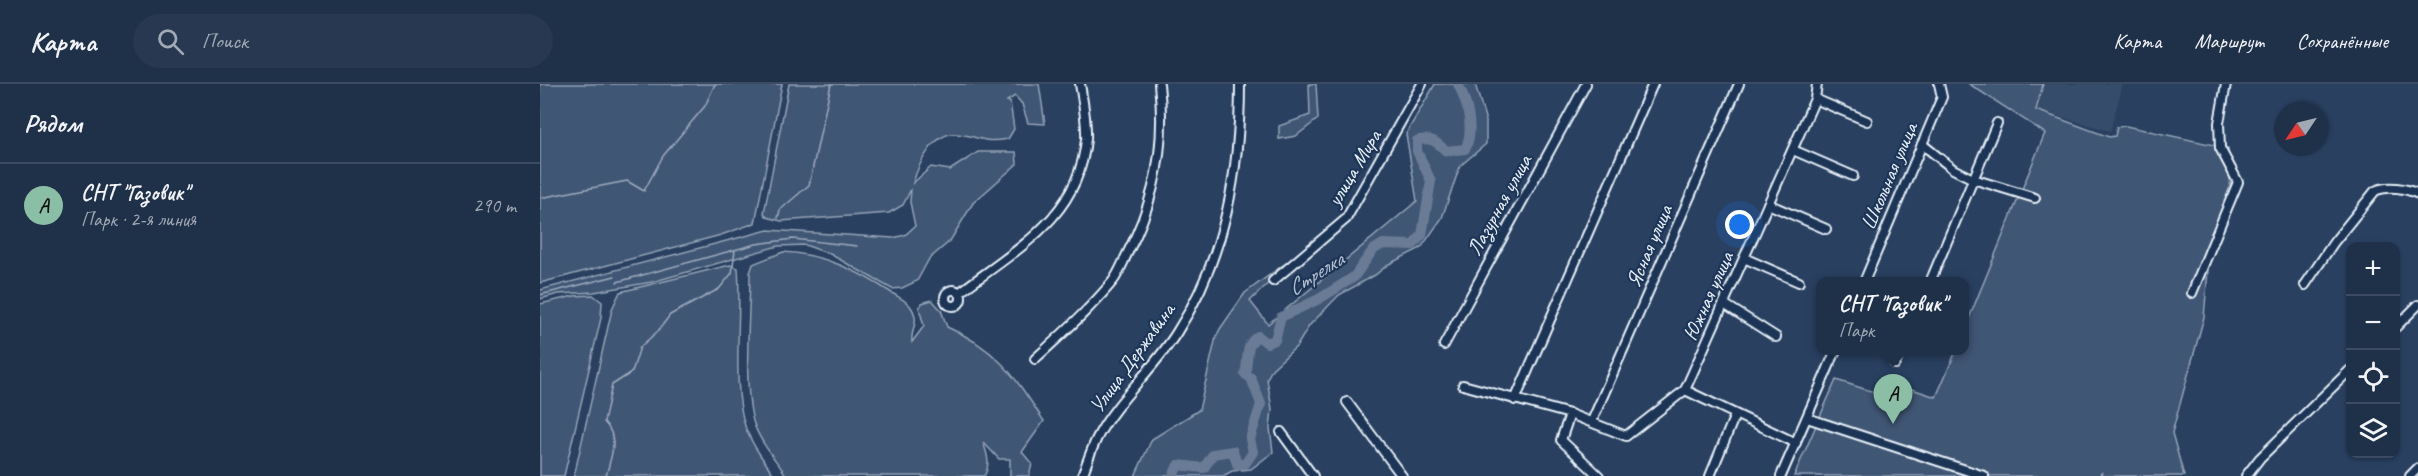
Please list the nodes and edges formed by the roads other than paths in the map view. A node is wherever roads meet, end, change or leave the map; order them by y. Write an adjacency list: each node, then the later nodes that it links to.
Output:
1 (1080, 84): 28 (street)
2 (1159, 84): 37 (street)
3 (1240, 84): 51 (street, Улица Державина)
4 (1422, 84): 25 (street, улица Мира)
5 (1586, 84): 34 (street, Лазурная улица)
6 (1653, 84): 42 (street)
7 (1738, 84): 47 (street, Ясная улица)
8 (1817, 84): 11 (street, Южная улица)
9 (1939, 84): 14 (street, Школьная улица)
10 (2226, 84): 29 (street)
11 (1815, 99): 12 (street); 15 (street, Южная улица)
12 (1867, 121)
13 (1997, 123): 17 (street)
14 (1922, 144): 17 (street); 23 (street, Школьная улица)
15 (1793, 150): 16 (street); 20 (street, Южная улица)
16 (1853, 176)
17 (1973, 179): 19 (street); 24 (street)
18 (2418, 194): 27 (street)
19 (2035, 198)
20 (1768, 204): 21 (street); 22 (street, Южная улица)
21 (1826, 229)
22 (1744, 258): 26 (street); 30 (street, Южная улица)
23 (1866, 277)
24 (1932, 277)
25 (1273, 281)
26 (1799, 282)
27 (2305, 285)
28 (959, 293)
29 (2192, 293)
30 (1724, 304): 33 (street); 41 (street, Южная улица)
31 (2418, 305): 32 (street)
32 (2400, 323)
33 (1776, 338)
34 (1444, 345)
35 (1834, 355): 46 (street)
36 (1898, 355): 38 (street)
37 (1035, 359)
38 (1895, 364)
39 (2346, 374): 58 (street)
40 (1463, 385): 42 (street)
41 (1685, 390): 45 (street); 47 (street)
42 (1515, 400): 44 (street)
43 (1347, 402): 53 (street)
44 (1570, 414): 47 (street); 54 (street)
45 (1735, 415): 49 (street); 55 (street)
46 (1808, 418): 49 (street); 57 (street)
47 (1592, 422)
48 (1281, 432): 52 (street)
49 (1796, 443): 56 (street)
50 (2418, 468): 59 (street)
51 (1082, 476)
52 (1313, 476)
53 (1402, 476)
54 (1599, 476)
55 (1710, 476)
56 (1781, 476)
57 (1984, 476)
58 (2246, 476)
59 (2410, 476)

